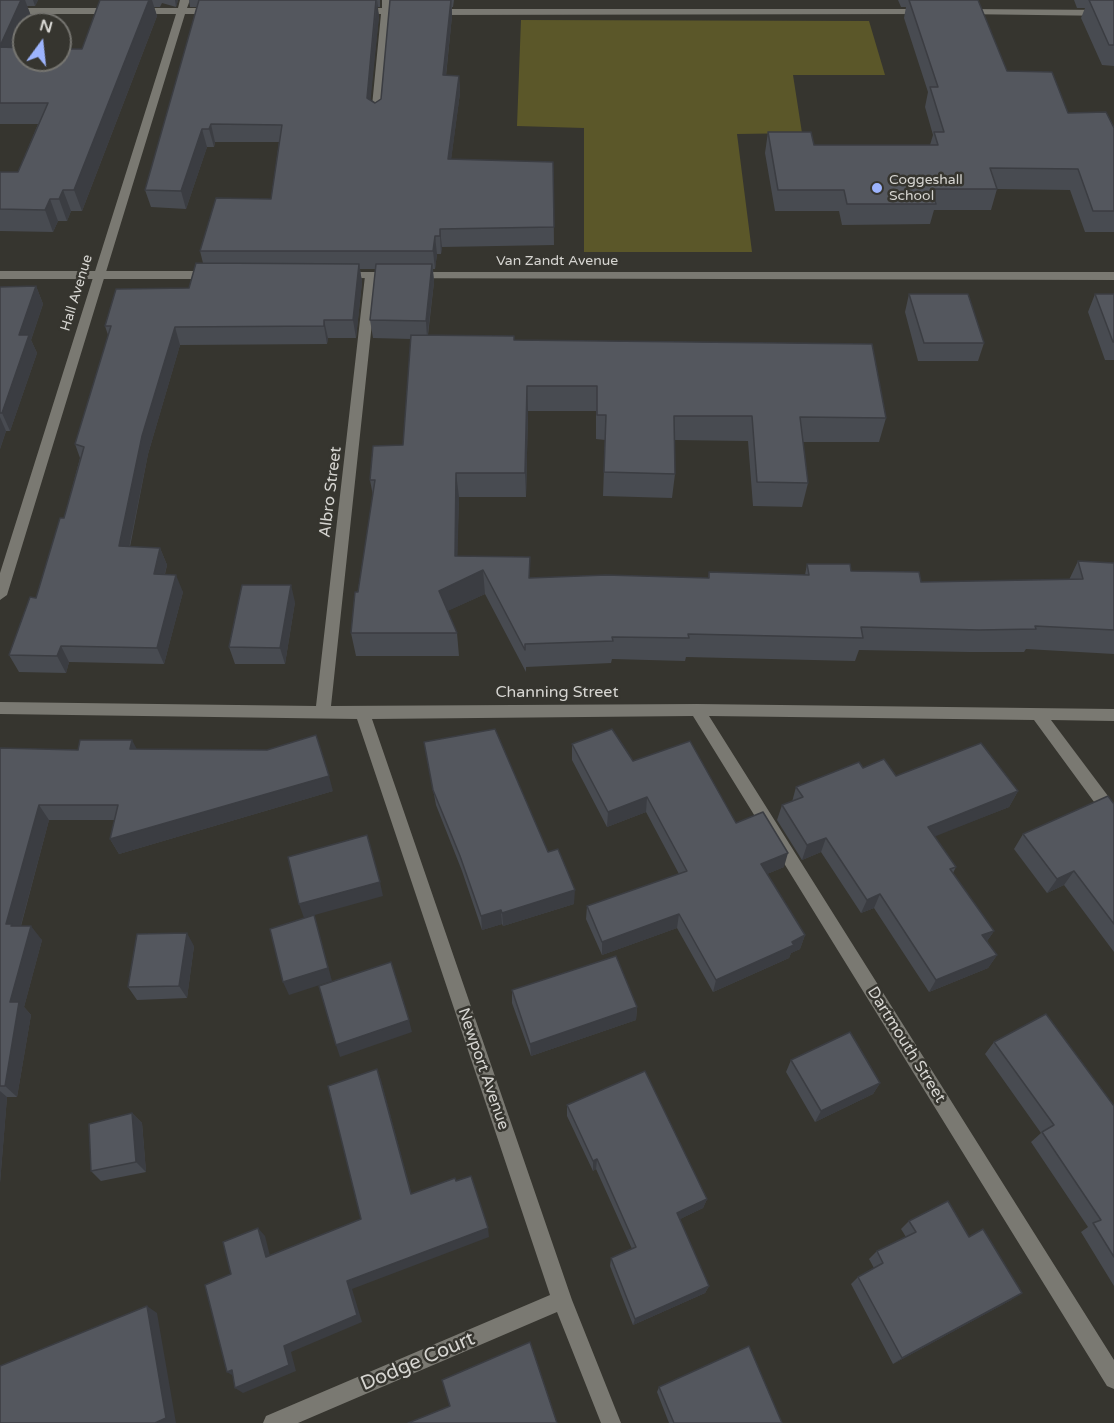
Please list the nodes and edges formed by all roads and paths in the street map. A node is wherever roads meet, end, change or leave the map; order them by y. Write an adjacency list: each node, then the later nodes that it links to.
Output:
1 (184, 0): 5 (street, Hall Avenue)
2 (387, 0): 8 (street)
3 (555, 0): 9 (street)
4 (0, 11): 5 (street)
5 (181, 11): 6 (street); 14 (street, Hall Avenue)
6 (229, 11)
7 (342, 11): 8 (street)
8 (388, 11): 9 (street); 13 (street)
9 (555, 12): 10 (street)
10 (935, 12)
11 (947, 12): 12 (street)
12 (1114, 13)
13 (376, 116)
14 (98, 274): 15 (street); 16 (street); 20 (street, Hall Avenue)
15 (0, 275)
16 (231, 275)
17 (325, 275): 18 (street, Van Zandt Avenue)
18 (371, 276): 19 (street, Van Zandt Avenue); 23 (street, Albro Street)
19 (1114, 276)
20 (0, 595)
21 (0, 708): 23 (street, Channing Street)
22 (697, 710): 24 (street, Channing Street); 25 (street, Channing Street); 29 (street, Dartmouth Street)
23 (323, 712): 24 (street, Channing Street)
24 (362, 713): 28 (street, Newport Avenue)
25 (1038, 714): 26 (street, Channing Street); 27 (street)
26 (1114, 715)
27 (1114, 816)
28 (562, 1300): 30 (street, Dodge Court); 31 (street, Newport Avenue)
29 (1114, 1379)
30 (283, 1421)
31 (611, 1423)

